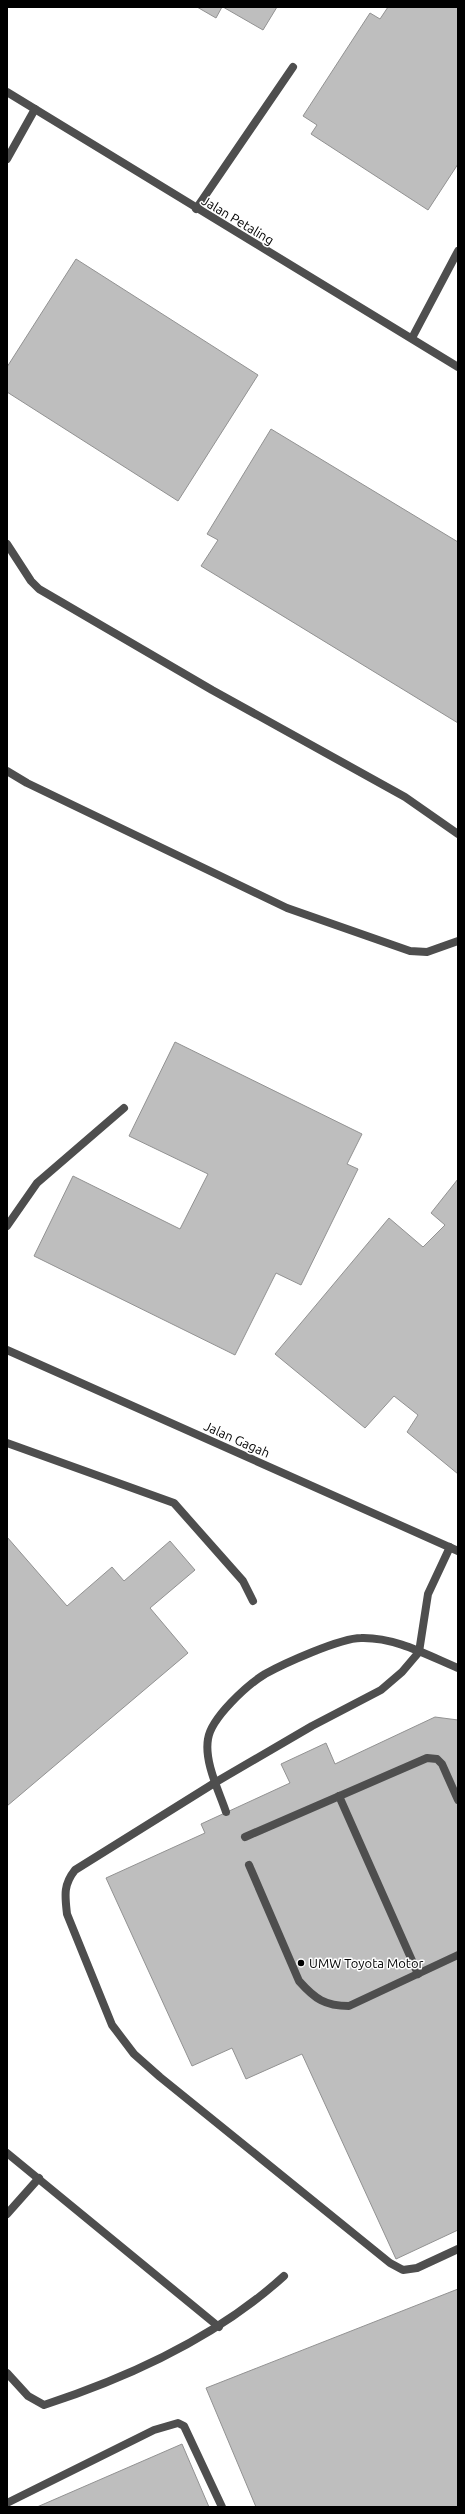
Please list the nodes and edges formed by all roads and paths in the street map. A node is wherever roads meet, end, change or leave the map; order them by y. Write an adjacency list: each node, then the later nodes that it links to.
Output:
1 (293, 67): 5 (street)
2 (7, 92): 3 (street, Jalan Petaling)
3 (35, 109): 4 (street); 5 (street, Jalan Petaling)
4 (7, 159)
5 (196, 209): 7 (street, Jalan Petaling)
6 (458, 252): 7 (street)
7 (412, 338): 8 (street, Jalan Petaling)
8 (458, 367)
9 (7, 544): 11 (street)
10 (7, 771): 12 (street)
11 (458, 834)
12 (458, 941)
13 (124, 1108): 14 (street)
14 (7, 1226)
15 (7, 1350): 17 (street, Jalan Gagah)
16 (7, 1443): 19 (street)
17 (450, 1547): 18 (street, Jalan Gagah); 20 (street)
18 (458, 1551)
19 (253, 1601)
20 (419, 1652): 21 (street); 22 (street); 22 (street)
21 (458, 1668)
22 (216, 1782): 25 (street); 33 (street)
23 (339, 1796): 24 (street); 26 (street); 29 (street)
24 (458, 1800)
25 (226, 1812)
26 (245, 1837)
27 (249, 1864): 29 (street)
28 (458, 1955): 29 (street)
29 (418, 1974)
30 (7, 2153): 31 (street)
31 (39, 2178): 32 (street); 35 (street)
32 (7, 2214)
33 (458, 2250)
34 (284, 2276): 35 (street)
35 (219, 2327): 36 (street)
36 (7, 2373)
37 (7, 2503): 38 (street)
38 (222, 2507)

